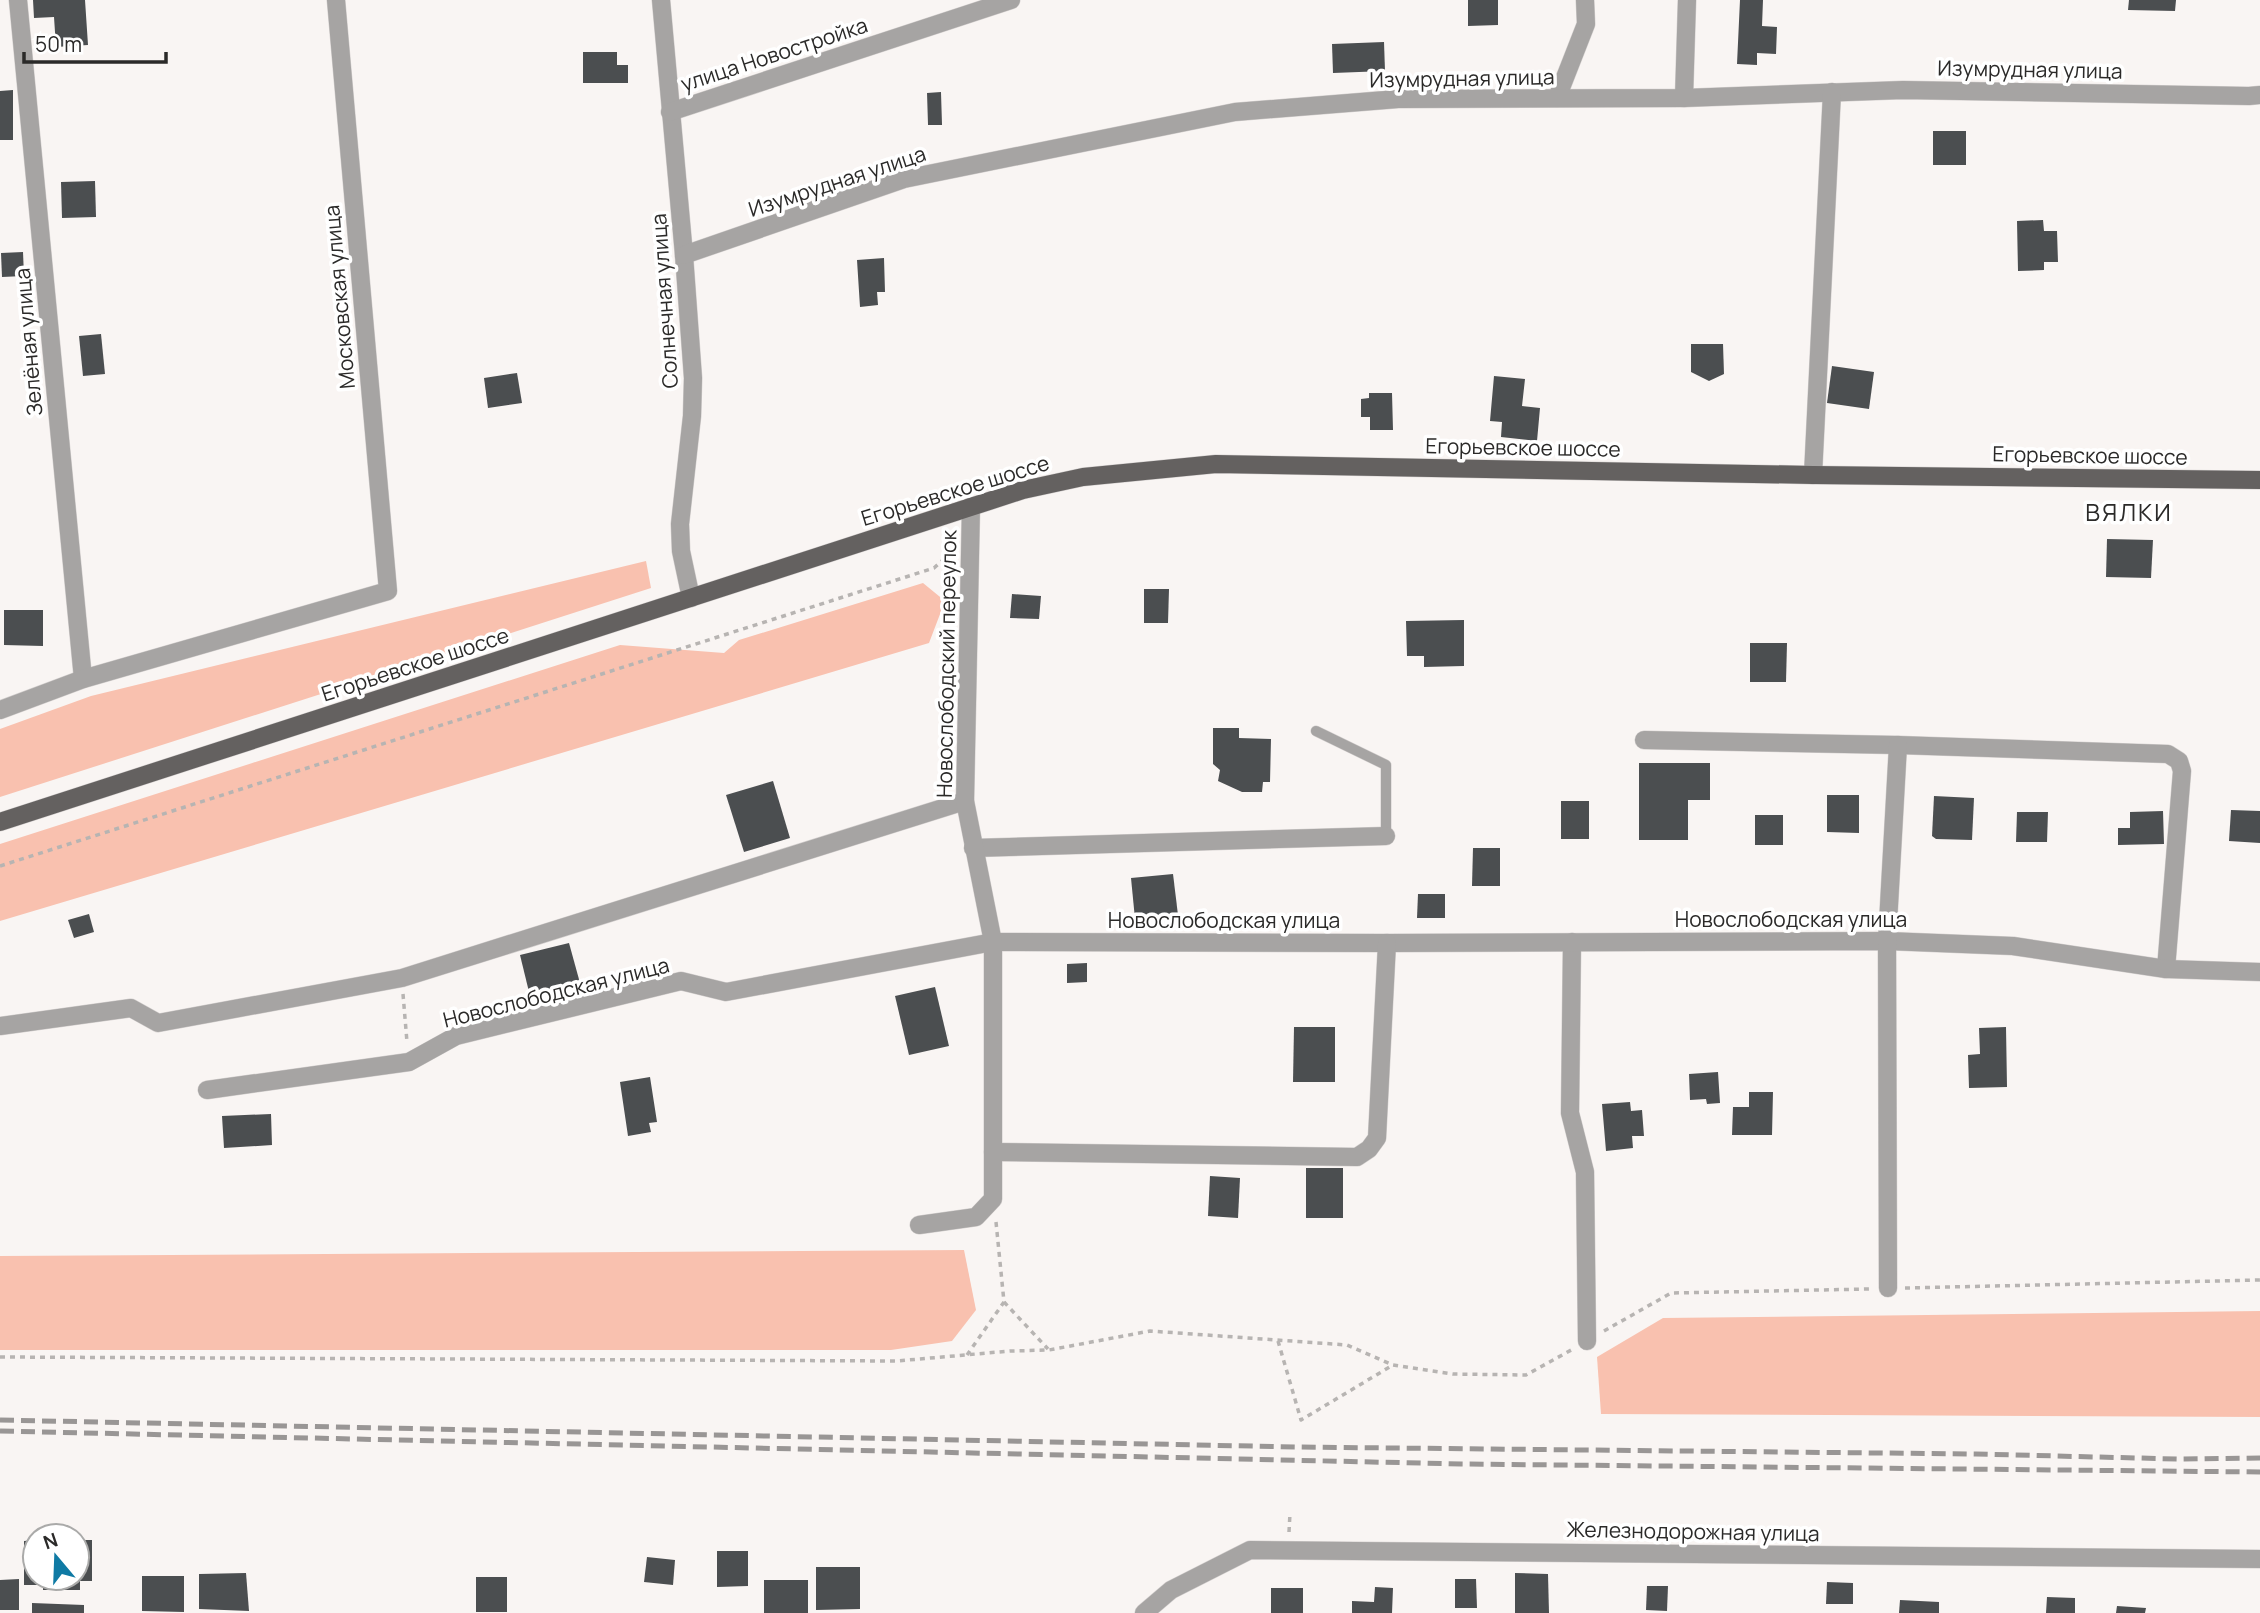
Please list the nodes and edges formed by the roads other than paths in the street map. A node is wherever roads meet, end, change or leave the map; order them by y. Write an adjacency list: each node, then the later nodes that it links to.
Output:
1 (18, 0): 17 (street, Зелёная улица)
2 (336, 0): 17 (street, Московская улица)
3 (661, 0): 11 (street, Солнечная улица)
4 (1011, 0): 11 (street, улица Новостройка)
5 (1585, 0): 9 (street)
6 (1687, 0): 10 (street)
7 (1832, 92): 8 (street, Изумрудная улица); 10 (street, Изумрудная улица); 13 (street)
8 (2260, 94)
9 (1558, 98): 10 (street, Изумрудная улица); 12 (street, Изумрудная улица)
10 (1684, 98)
11 (670, 111): 12 (street, Солнечная улица)
12 (684, 255): 16 (street, Солнечная улица)
13 (1813, 475): 14 (main road, Егорьевское шоссе); 15 (main road, Егорьевское шоссе)
14 (2260, 480)
15 (971, 506): 16 (main road, Егорьевское шоссе); 22 (street, Новослободский переулок)
16 (691, 598): 23 (main road, Егорьевское шоссе)
17 (83, 679): 18 (street)
18 (0, 710)
19 (1315, 731): 24 (lane)
20 (1644, 740): 21 (street)
21 (1898, 745): 26 (street); 30 (street)
22 (965, 801): 25 (street, Новослободский переулок); 32 (street)
23 (0, 822)
24 (1386, 836): 25 (street)
25 (973, 848): 27 (street, Новослободский переулок)
26 (1887, 941): 28 (street, Новослободская улица); 30 (street, Новослободская улица); 36 (street)
27 (993, 942): 29 (street, Новослободская улица); 33 (street, Новослободская улица); 34 (street, Новослободский переулок)
28 (1572, 942): 29 (street, Новослободская улица); 37 (street)
29 (1387, 943): 34 (street)
30 (2166, 969): 31 (street, Новослободская улица)
31 (2260, 972)
32 (0, 1026)
33 (207, 1090)
34 (993, 1152): 35 (street, Новослободский переулок)
35 (919, 1225)
36 (1888, 1289)
37 (1591, 1339)
38 (2260, 1559): 39 (street, Железнодорожная улица)
39 (1144, 1613)

